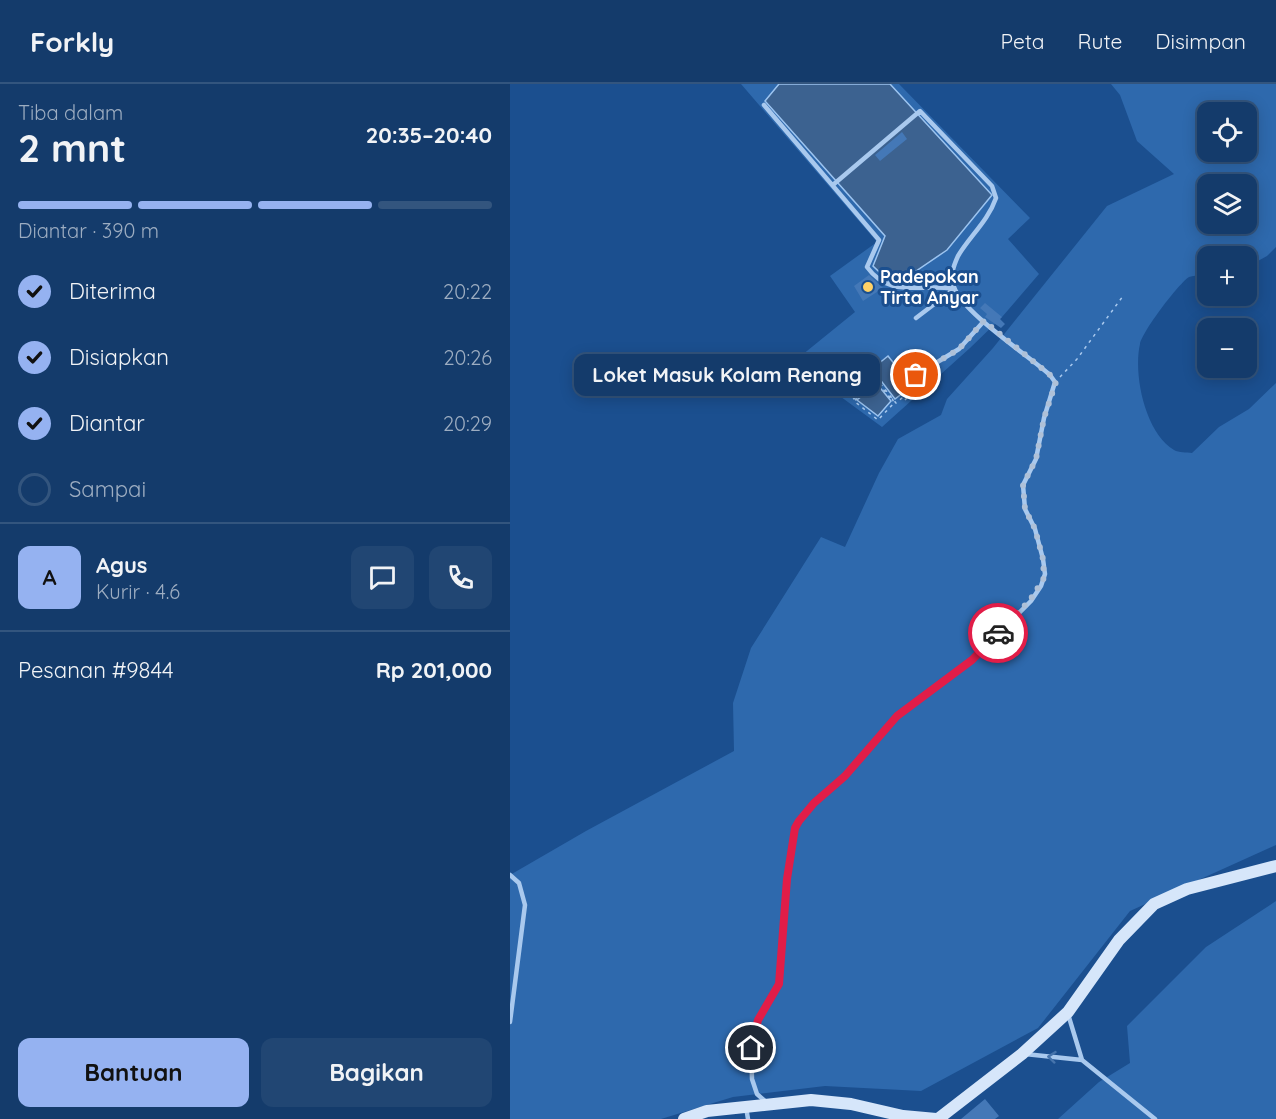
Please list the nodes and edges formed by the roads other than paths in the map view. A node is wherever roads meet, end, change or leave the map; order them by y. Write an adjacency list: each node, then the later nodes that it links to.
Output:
1 (764, 105): 2 (lane)
2 (834, 184): 3 (lane); 3 (lane)
3 (954, 290): 4 (lane); 5 (lane)
4 (916, 318)
5 (984, 321): 6 (lane); 13 (lane)
6 (916, 375)
7 (1276, 866): 9 (main road)
8 (510, 875): 10 (lane)
9 (1068, 1012): 11 (main road); 12 (lane)
10 (510, 1022)
11 (1022, 1054): 12 (lane, one-way to 11); 17 (main road)
12 (1082, 1060): 18 (lane)
13 (767, 1103): 14 (main road); 17 (main road)
14 (746, 1106): 15 (main road); 16 (lane)
15 (684, 1119)
16 (748, 1119)
17 (937, 1119)
18 (1155, 1119)

